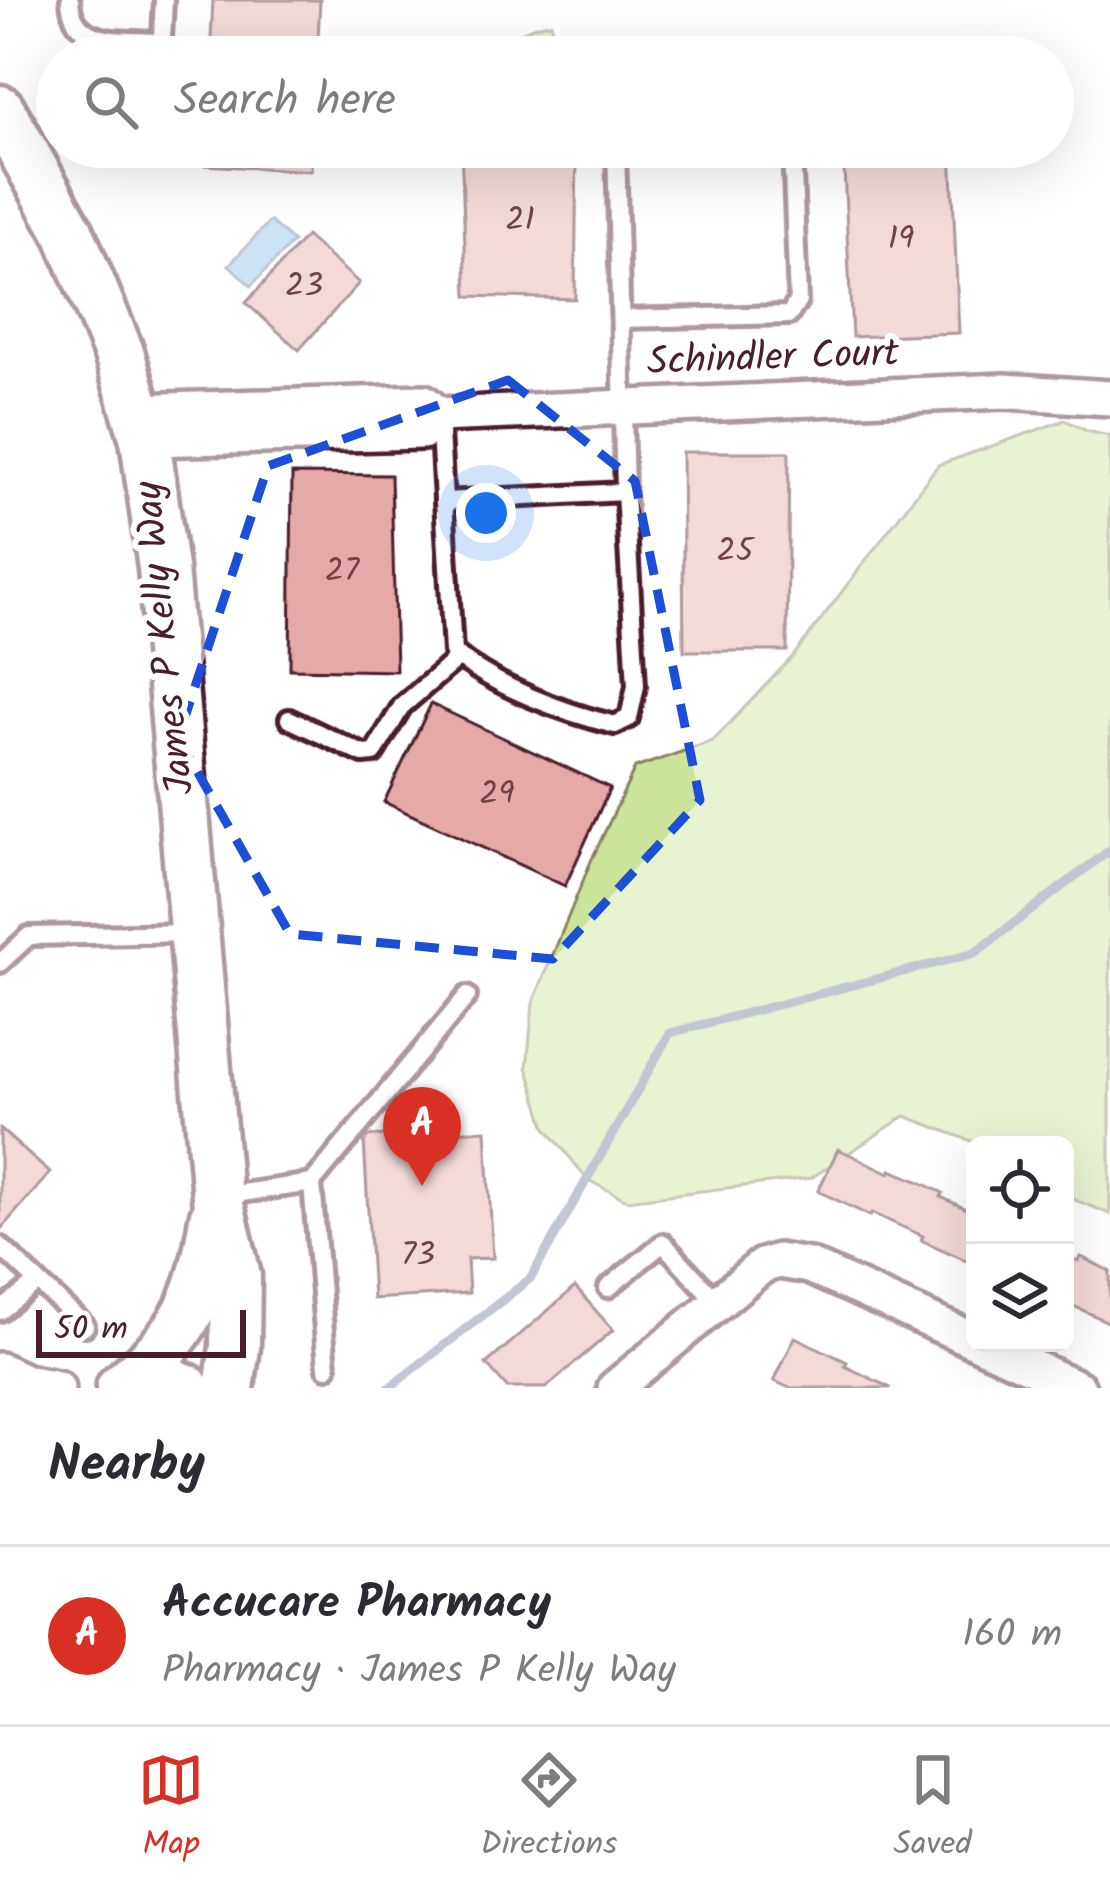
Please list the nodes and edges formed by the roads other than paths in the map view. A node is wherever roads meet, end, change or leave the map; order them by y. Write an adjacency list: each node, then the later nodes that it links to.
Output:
1 (70, 0): 3 (lane)
2 (164, 0): 4 (lane)
3 (96, 36)
4 (162, 36)
5 (0, 110): 12 (street, James P Kelly Way)
6 (617, 168): 8 (lane)
7 (793, 168): 8 (lane)
8 (621, 319): 10 (lane)
9 (1110, 398): 10 (street, Schindler Court)
10 (623, 407): 11 (street, Schindler Court); 13 (lane)
11 (439, 415): 12 (street, Schindler Court); 14 (lane)
12 (140, 425): 17 (street, James P Kelly Way)
13 (625, 492): 14 (lane); 15 (lane)
14 (444, 501): 15 (lane)
15 (459, 657): 16 (lane)
16 (289, 718)
17 (195, 933): 18 (lane); 21 (street, James P Kelly Way)
18 (0, 963)
19 (467, 996): 20 (lane)
20 (311, 1183): 21 (lane); 30 (lane)
21 (217, 1197): 32 (street, James P Kelly Way); 35 (street, James P Kelly Way)
22 (0, 1246): 23 (lane)
23 (38, 1282): 26 (lane); 27 (lane)
24 (608, 1288): 25 (lane)
25 (717, 1302): 28 (street); 36 (street)
26 (0, 1311)
27 (85, 1326)
28 (966, 1337)
29 (999, 1352): 37 (street)
30 (327, 1368)
31 (0, 1370): 33 (street)
32 (122, 1387): 34 (street)
33 (57, 1388)
34 (185, 1388)
35 (229, 1388)
36 (615, 1388)
37 (1078, 1388)

